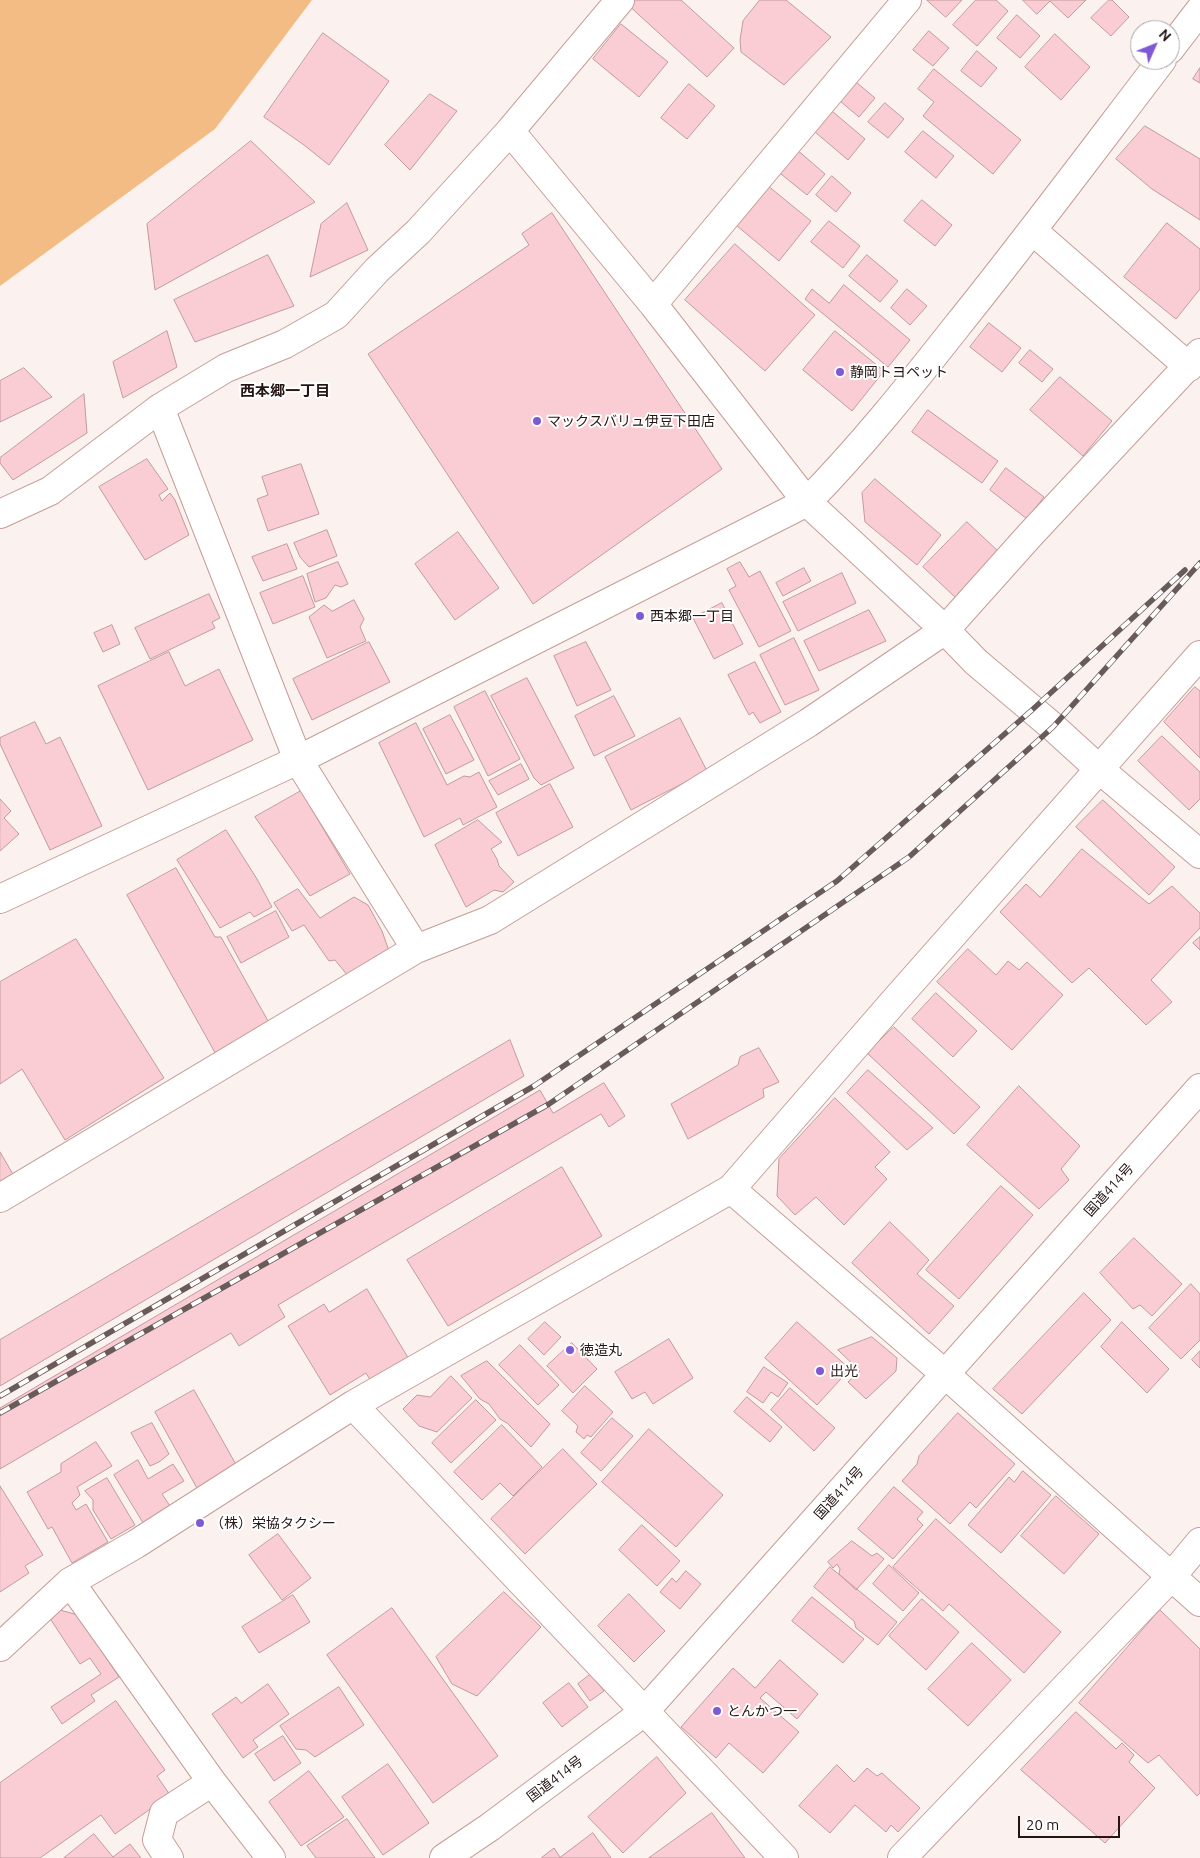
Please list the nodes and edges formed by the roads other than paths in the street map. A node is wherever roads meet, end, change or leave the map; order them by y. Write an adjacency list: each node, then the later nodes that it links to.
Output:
1 (620, 0): 6 (main road)
2 (907, 0): 8 (main road)
3 (1200, 10): 4 (main road)
4 (1180, 36)
5 (1154, 70): 7 (main road)
6 (510, 130): 8 (main road); 10 (main road)
7 (1033, 231): 9 (main road); 11 (main road)
8 (653, 304): 11 (main road)
9 (1194, 360): 13 (main road)
10 (160, 408): 12 (main road); 15 (main road)
11 (807, 502): 13 (main road); 15 (main road)
12 (0, 514)
13 (945, 630): 16 (main road); 19 (main road)
14 (1200, 656): 16 (main road)
15 (298, 760): 18 (main road); 19 (main road)
16 (1099, 769): 17 (main road); 21 (main road)
17 (1200, 854)
18 (0, 899)
19 (416, 949): 22 (main road)
20 (1200, 1088): 23 (main road, 国道414号)
21 (731, 1190): 23 (main road); 24 (main road)
22 (0, 1198)
23 (944, 1374): 26 (main road); 30 (main road, 国道414号)
24 (353, 1405): 27 (main road); 30 (main road)
25 (1200, 1542): 26 (main road)
26 (1171, 1577): 28 (main road); 36 (main road)
27 (70, 1582): 29 (main road); 31 (main road)
28 (1200, 1602)
29 (0, 1647)
30 (644, 1712): 34 (main road, 国道414号); 35 (main road)
31 (212, 1782): 32 (main road); 33 (main road)
32 (169, 1858)
33 (271, 1858)
34 (444, 1858)
35 (784, 1858)
36 (902, 1858)

